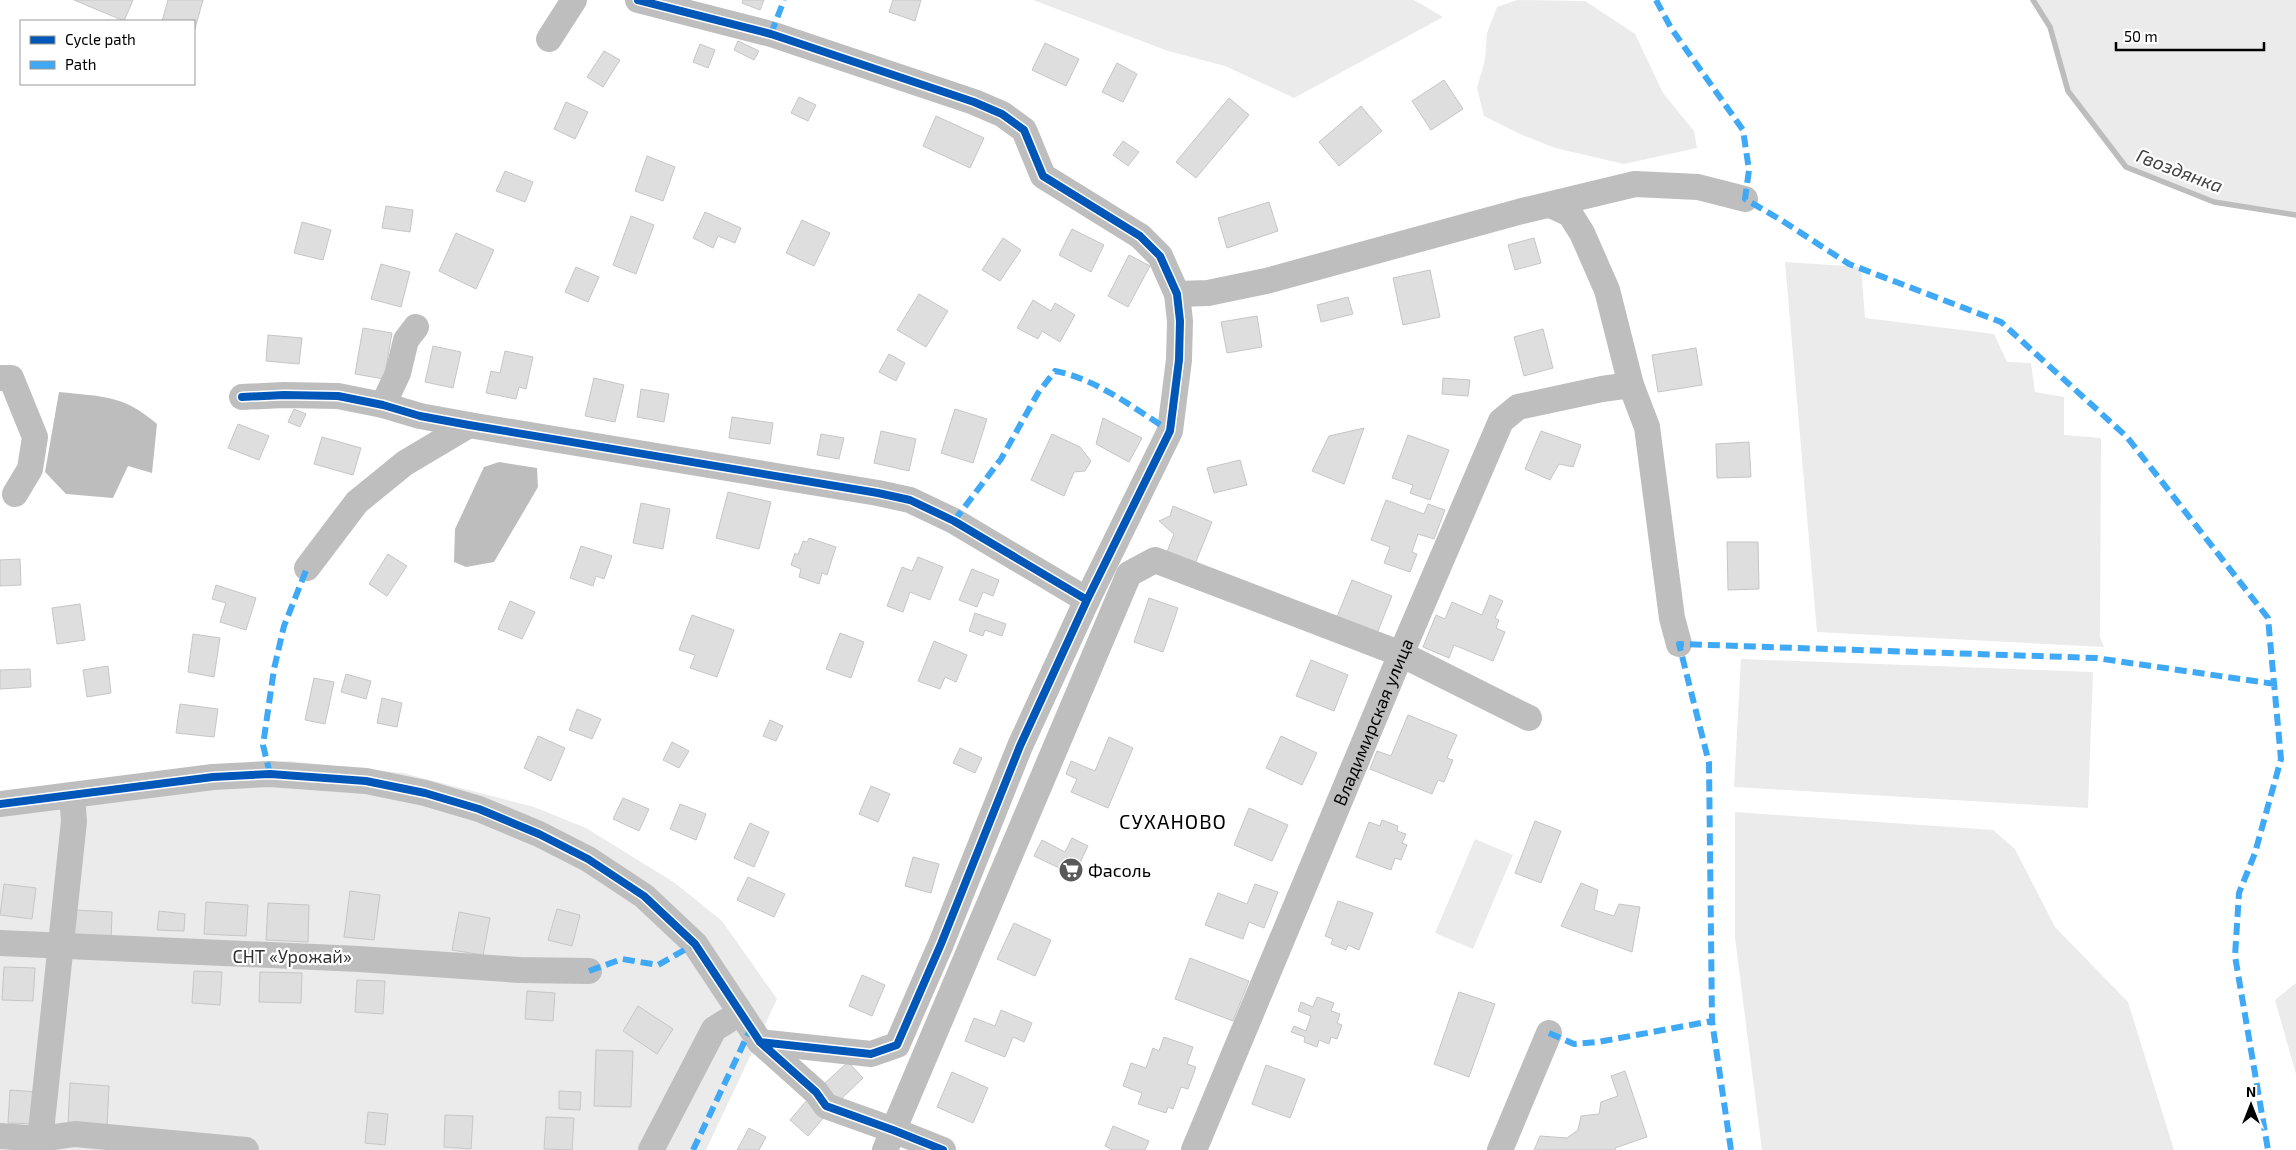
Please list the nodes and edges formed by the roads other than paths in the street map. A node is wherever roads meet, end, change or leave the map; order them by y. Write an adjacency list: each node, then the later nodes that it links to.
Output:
1 (574, 0): 3 (street)
2 (638, 0): 6 (street)
3 (550, 39)
4 (1745, 199): 5 (street)
5 (1550, 205): 6 (street); 9 (street)
6 (1177, 294): 15 (street)
7 (416, 327): 11 (street)
8 (0, 378): 13 (street)
9 (1630, 385): 16 (street); 17 (street, Владимирская улица)
10 (242, 397): 11 (street)
11 (382, 405): 12 (street)
12 (470, 425): 14 (street); 15 (street)
13 (15, 494)
14 (307, 568)
15 (1087, 600): 26 (street)
16 (1679, 644)
17 (1400, 654): 18 (street); 28 (street); 33 (street, Владимирская улица)
18 (1529, 718)
19 (72, 796): 20 (street); 22 (street); 24 (street)
20 (0, 804)
21 (0, 943): 22 (street)
22 (60, 947): 23 (street); 29 (street)
23 (589, 971)
24 (740, 1013): 26 (street); 31 (street)
25 (1549, 1033): 34 (street)
26 (760, 1042): 28 (street)
27 (0, 1136): 29 (street)
28 (889, 1140): 32 (street)
29 (40, 1145): 30 (street)
30 (246, 1150)
31 (651, 1150)
32 (943, 1150)
33 (1194, 1150)
34 (1500, 1150)

